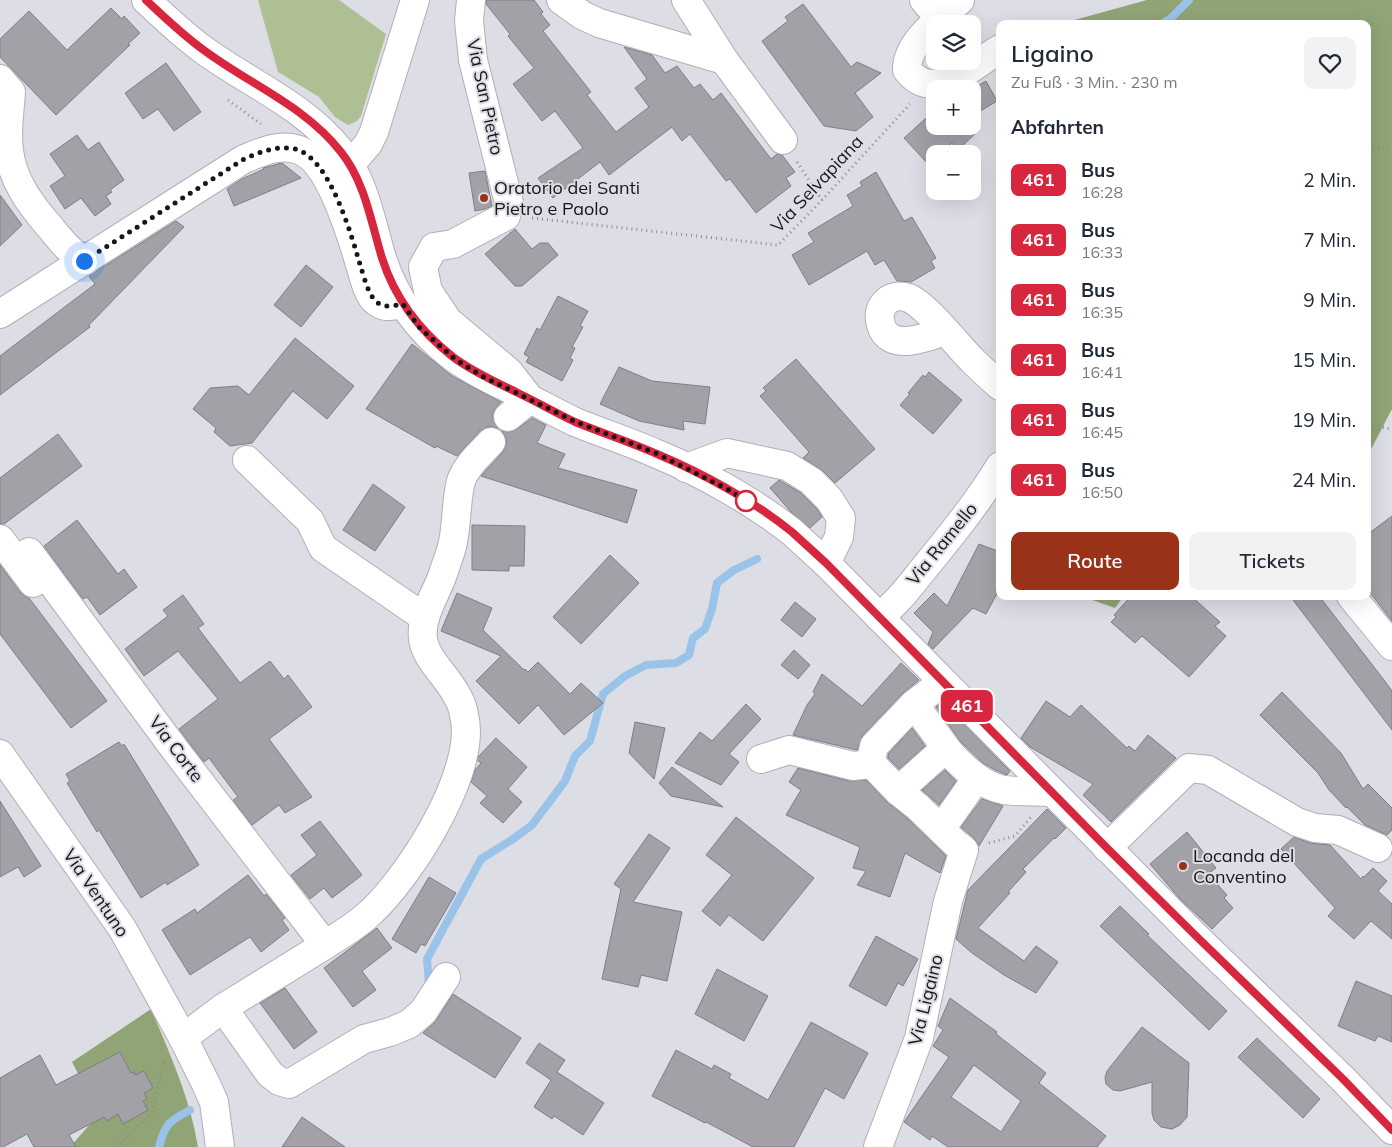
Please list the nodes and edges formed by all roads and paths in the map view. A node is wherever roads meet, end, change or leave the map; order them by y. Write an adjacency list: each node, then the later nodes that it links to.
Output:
1 (146, 0): 15 (street)
2 (415, 0): 15 (street)
3 (472, 0): 17 (street, Via San Pietro)
4 (561, 0): 9 (street)
5 (686, 0): 9 (street)
6 (960, 0): 7 (street)
7 (932, 9): 8 (street)
8 (996, 53)
9 (724, 60): 12 (street)
10 (0, 79): 18 (street)
11 (912, 102): 16 (path, Via Selvapiana)
12 (783, 140): 16 (path)
13 (1392, 145): 14 (path)
14 (1371, 149)
15 (350, 165): 19 (street)
16 (822, 200): 17 (path, Via Selvapiana)
17 (506, 216): 23 (street)
18 (84, 261): 19 (street); 20 (street)
19 (403, 304): 23 (street)
20 (0, 314)
21 (945, 331): 22 (street)
22 (996, 382)
23 (530, 399): 24 (street); 29 (street)
24 (508, 417)
25 (1371, 425): 26 (path)
26 (1392, 429)
27 (491, 442): 36 (street)
28 (247, 460): 36 (street)
29 (686, 468): 33 (street); 33 (street)
30 (996, 473): 35 (street, Via Ramello)
31 (0, 539): 38 (street)
32 (30, 552): 52 (street, Via Corte)
33 (826, 563): 35 (street)
34 (1354, 600): 37 (street)
35 (879, 617): 39 (street)
36 (426, 618): 52 (street)
37 (1392, 646)
38 (100, 672)
39 (943, 682): 40 (street); 47 (street)
40 (914, 704): 41 (street); 44 (street)
41 (949, 752): 45 (street); 46 (street)
42 (0, 754): 55 (street, Via Ventuno)
43 (761, 759): 44 (street)
44 (872, 764): 46 (street)
45 (978, 778): 47 (street); 48 (street)
46 (898, 791): 48 (street)
47 (1052, 792): 49 (street); 51 (path)
48 (942, 829): 51 (street)
49 (1107, 848): 50 (street); 56 (street)
50 (1378, 848)
51 (964, 850): 59 (street, Via Ligaino)
52 (325, 945): 54 (street)
53 (446, 977): 54 (street)
54 (223, 1008): 55 (street)
55 (183, 1038): 57 (path); 58 (street, Via Ventuno)
56 (1392, 1130)
57 (116, 1147)
58 (220, 1147)
59 (878, 1147)

